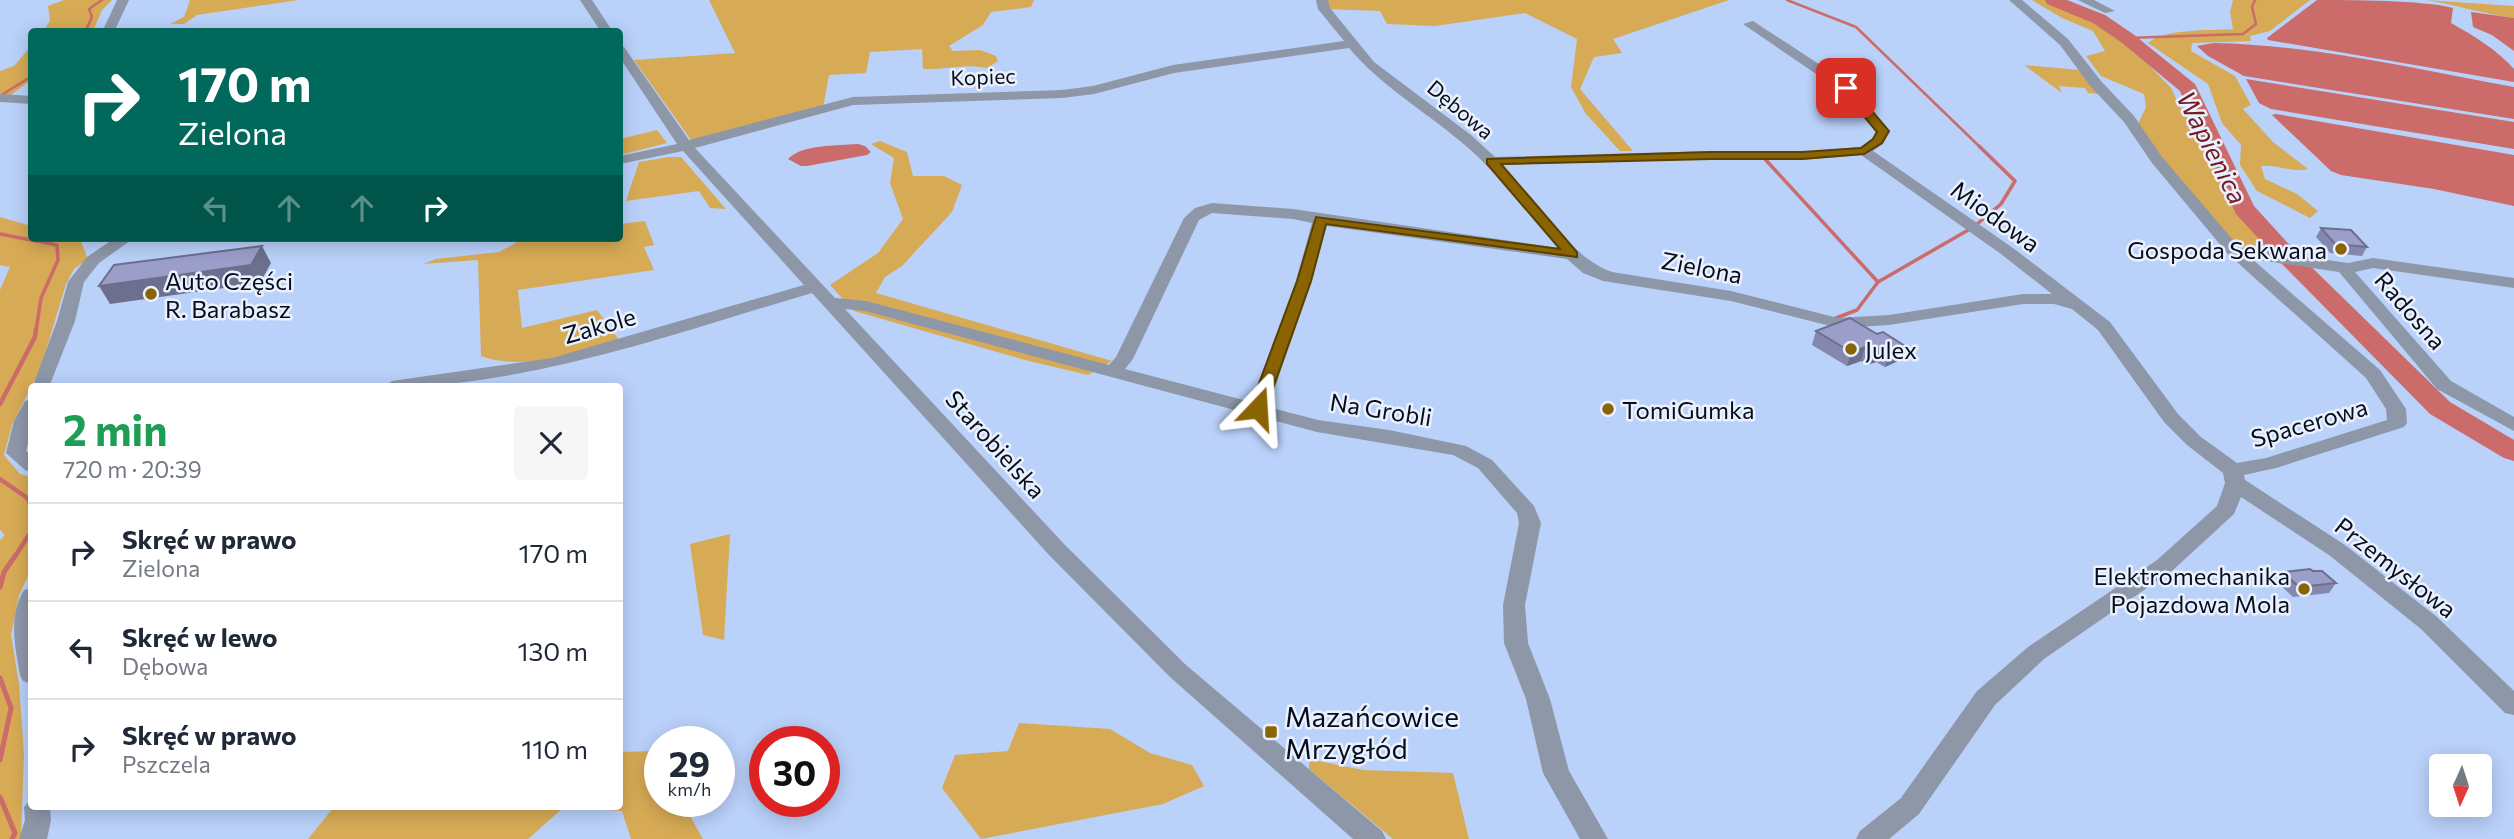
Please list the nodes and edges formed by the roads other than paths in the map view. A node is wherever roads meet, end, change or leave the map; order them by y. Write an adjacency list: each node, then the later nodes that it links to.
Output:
1 (124, 0): 8 (street)
2 (586, 0): 9 (street)
3 (1322, 0): 10 (street, Dębowa)
4 (2015, 0): 18 (street, Spacerowa)
5 (2084, 0): 6 (street)
6 (2109, 10)
7 (1749, 24): 13 (street)
8 (110, 28)
9 (604, 28)
10 (1351, 44): 12 (street, Kopiec); 15 (street, Dębowa)
11 (623, 54): 12 (street, Starobielska)
12 (686, 146): 14 (street, Kopiec); 22 (street, Starobielska)
13 (1864, 151): 15 (street); 23 (street, Miodowa)
14 (623, 159)
15 (1491, 161): 19 (street, Dębowa)
16 (1321, 220): 19 (street, Zielona); 24 (street, Zielona); 27 (street)
17 (120, 242): 25 (street)
18 (2234, 251): 20 (street); 31 (street, Spacerowa)
19 (1572, 255): 23 (street, Zielona)
20 (2348, 268): 21 (street, Radosna); 29 (street, Radosna)
21 (2514, 284)
22 (821, 294): 24 (street, Na Grobli); 26 (street, Zakole); 37 (street, Starobielska)
23 (2079, 306): 31 (street, Miodowa)
24 (1112, 373): 27 (street, Na Grobli)
25 (42, 383)
26 (420, 383)
27 (1258, 408): 38 (street, Na Grobli)
28 (28, 413): 30 (street)
29 (2514, 425)
30 (28, 463)
31 (2234, 477): 34 (street, Przemysłowa); 39 (street)
32 (28, 612): 33 (street)
33 (28, 652)
34 (2514, 706)
35 (37, 810): 36 (street)
36 (33, 839)
37 (1372, 839)
38 (1594, 839)
39 (1870, 839)

